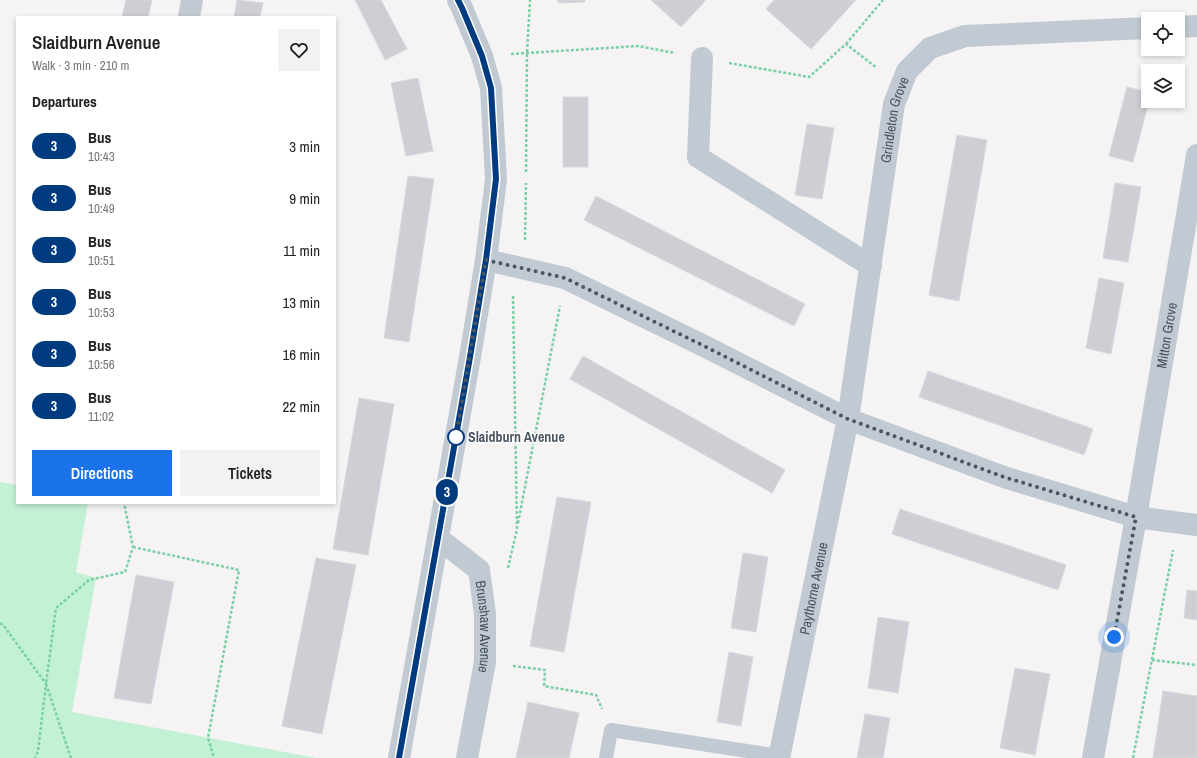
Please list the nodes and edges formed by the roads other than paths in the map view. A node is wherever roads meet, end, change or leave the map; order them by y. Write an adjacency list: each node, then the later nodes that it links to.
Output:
1 (192, 0): 3 (street)
2 (458, 0): 9 (street)
3 (189, 16)
4 (1197, 26): 5 (street)
5 (1185, 27)
6 (1141, 28): 10 (street, Grindleton Grove)
7 (702, 58): 10 (street)
8 (1197, 155): 12 (street, Mitton Grove)
9 (486, 260): 11 (street); 14 (street)
10 (871, 266): 11 (street, Grindleton Grove)
11 (848, 419): 12 (street); 15 (street, Paythorne Avenue)
12 (1136, 517): 13 (street); 19 (street, Mitton Grove)
13 (1188, 524)
14 (438, 538): 16 (street); 17 (street, Brunshaw Avenue)
15 (779, 757): 18 (lane)
16 (399, 758)
17 (468, 758)
18 (606, 758)
19 (1093, 758)

